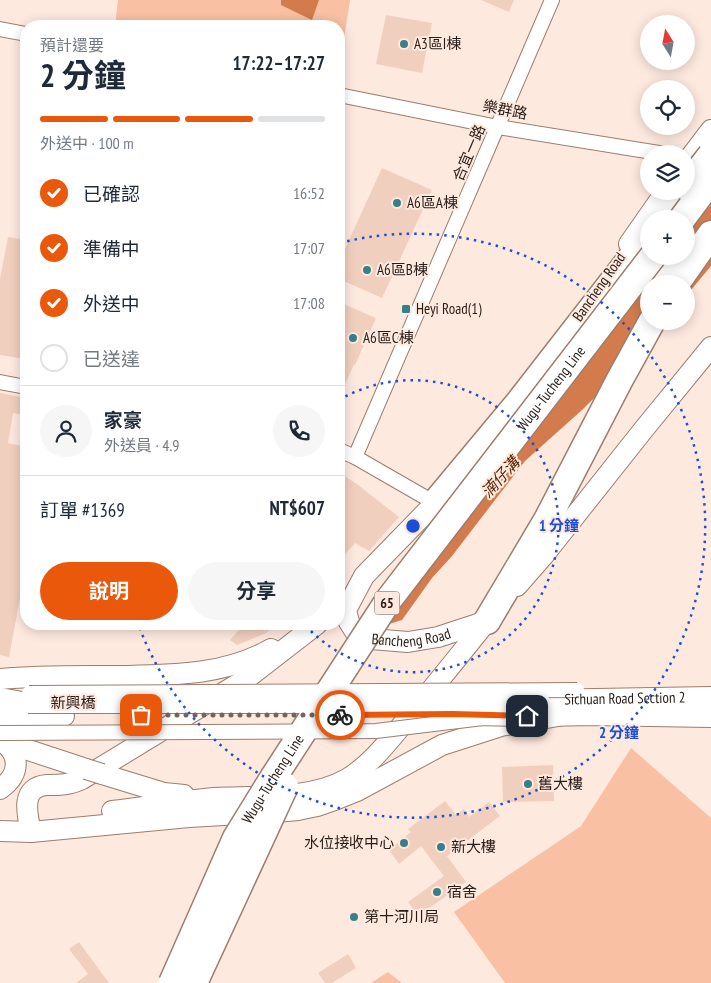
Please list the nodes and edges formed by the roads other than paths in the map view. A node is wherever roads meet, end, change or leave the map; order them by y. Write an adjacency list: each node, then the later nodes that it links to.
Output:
1 (552, 0): 5 (street, 合宜一路)
2 (0, 29): 3 (street)
3 (20, 33)
4 (345, 96): 5 (street, 樂群路)
5 (498, 126): 7 (street, 樂群路); 25 (street, 合宜一路)
6 (711, 130): 8 (main road)
7 (640, 150)
8 (695, 155)
9 (695, 167): 10 (highway, bridge)
10 (701, 194): 12 (highway); 13 (highway, bridge); 14 (highway)
11 (660, 200): 26 (main road, Bancheng Road)
12 (676, 210)
13 (689, 210)
14 (695, 212)
15 (711, 234): 18 (highway)
16 (640, 247): 26 (highway)
17 (646, 265): 48 (highway, Wugu-Tucheng Line / 65, bridge)
18 (682, 275)
19 (640, 300): 49 (highway, Wugu-Tucheng Line / 65, bridge)
20 (647, 330): 29 (highway)
21 (711, 347): 29 (main road, Bancheng Road)
22 (0, 382): 23 (street)
23 (20, 386)
24 (345, 453): 25 (street)
25 (355, 457): 26 (street)
26 (435, 503): 27 (main road, Bancheng Road)
27 (364, 576): 28 (main road); 29 (main road, Bancheng Road)
28 (345, 596)
29 (487, 620): 44 (main road)
30 (306, 630): 32 (main road)
31 (309, 630): 46 (main road)
32 (0, 679)
33 (0, 697): 34 (main road, 新興橋)
34 (28, 698): 35 (street, bridge); 36 (main road, 新興橋, bridge)
35 (701, 698): 36 (main road, Sichuan Road Section 2)
36 (539, 700)
37 (0, 716): 38 (main road, 新興橋, bridge)
38 (502, 716): 39 (main road, 新興橋, bridge); 42 (street, bridge)
39 (527, 716): 40 (main road, Sichuan Road Section 2)
40 (558, 716): 41 (main road, Sichuan Road Section 2); 46 (main road)
41 (711, 717)
42 (0, 738): 43 (main road); 44 (main road)
43 (0, 789)
44 (213, 798): 46 (main road)
45 (0, 826): 46 (main road)
46 (30, 827): 47 (main road)
47 (0, 831)
48 (172, 983)
49 (194, 983)

